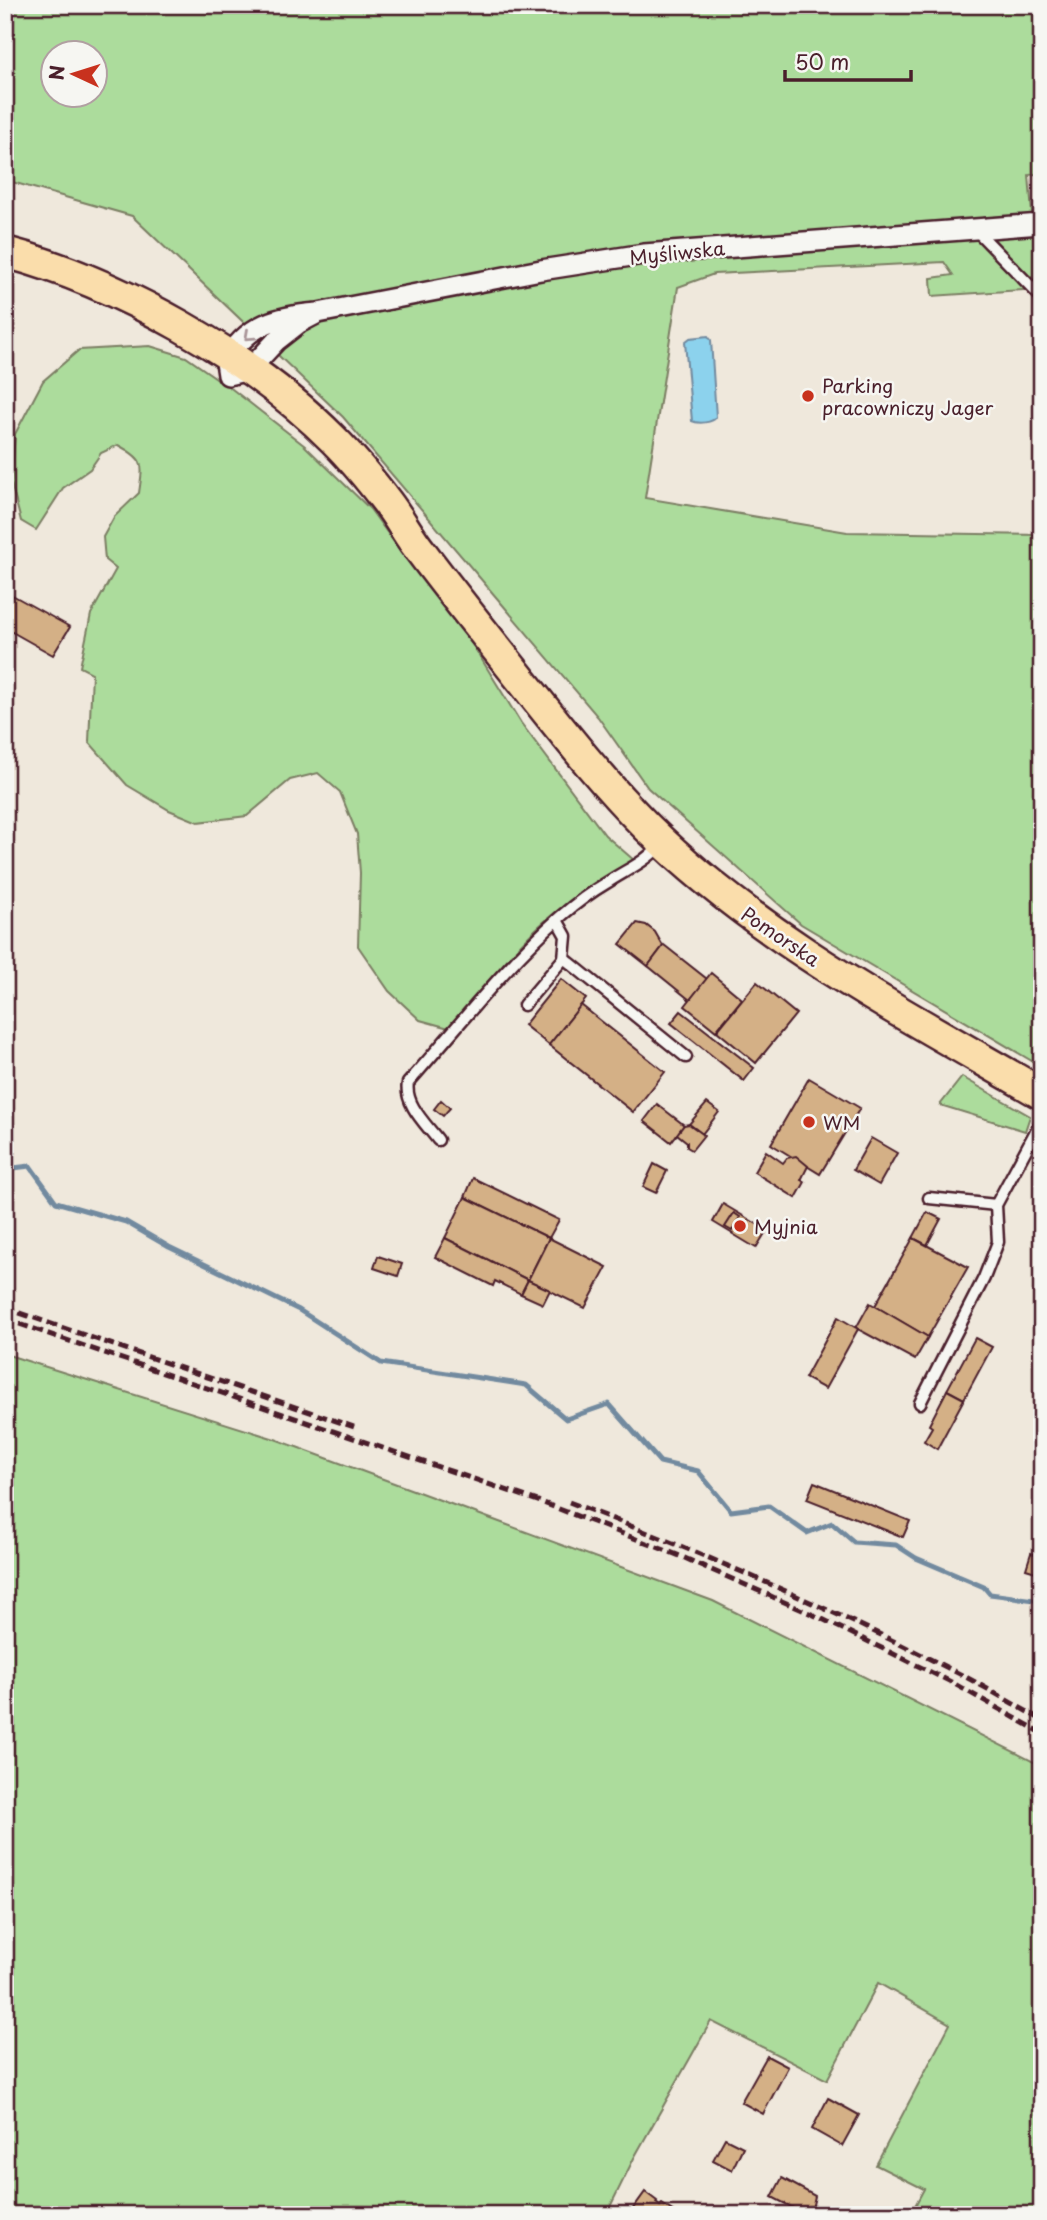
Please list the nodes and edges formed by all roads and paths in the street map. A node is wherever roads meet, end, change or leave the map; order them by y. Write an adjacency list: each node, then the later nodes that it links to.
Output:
1 (1041, 224): 2 (street, Myśliwska)
2 (976, 230): 5 (lane); 6 (street, Myśliwska)
3 (5, 252): 6 (main road)
4 (5, 269): 6 (main road)
5 (1042, 307)
6 (236, 367): 7 (main road, Pomorska)
7 (663, 842): 8 (lane); 12 (main road, Pomorska)
8 (557, 920): 9 (lane); 14 (lane)
9 (564, 958): 10 (lane); 11 (lane)
10 (524, 1005)
11 (686, 1057)
12 (1042, 1094)
13 (1042, 1120): 16 (lane)
14 (438, 1140)
15 (929, 1198): 16 (lane)
16 (996, 1205): 17 (lane)
17 (920, 1403)

